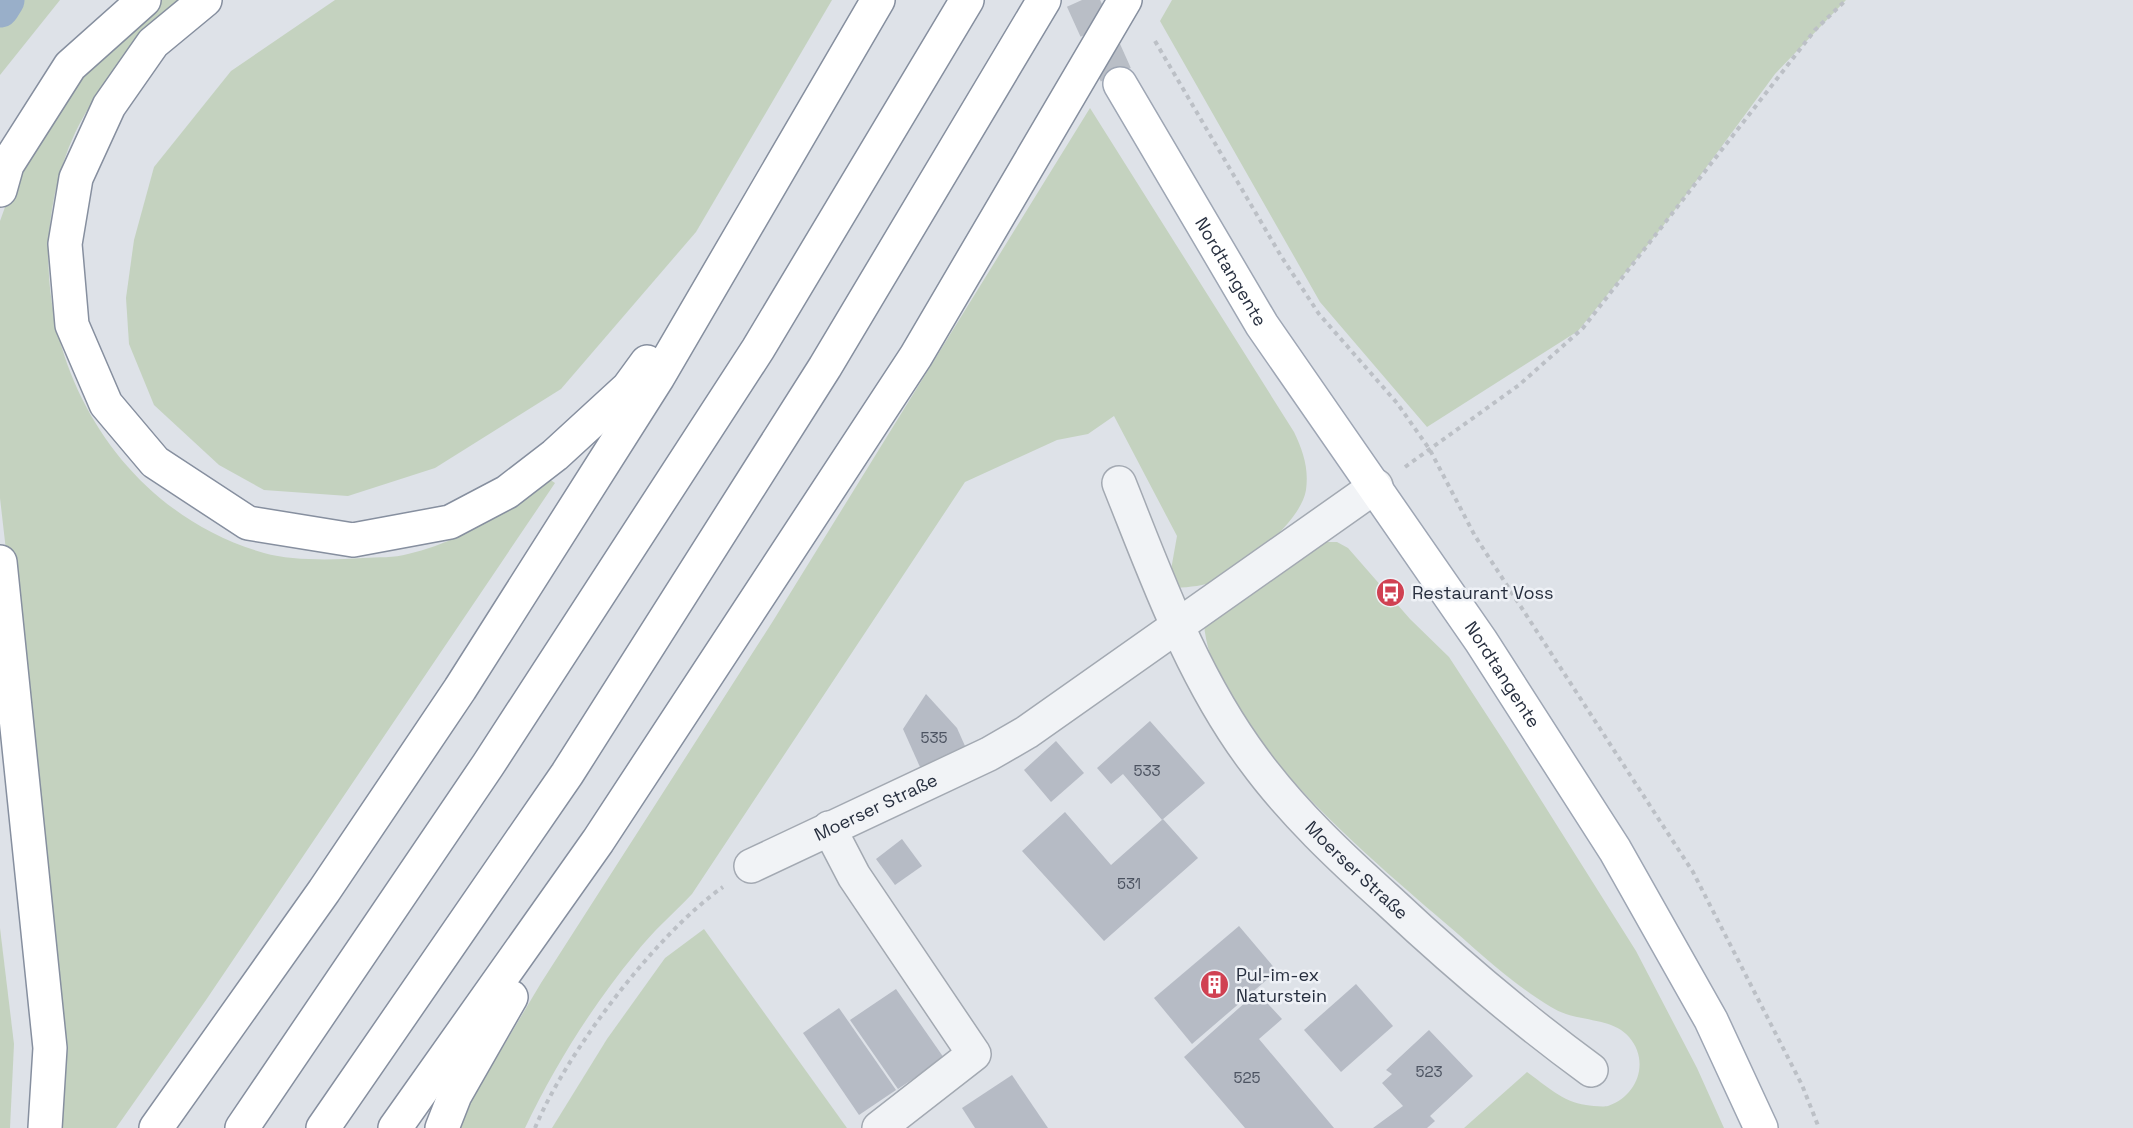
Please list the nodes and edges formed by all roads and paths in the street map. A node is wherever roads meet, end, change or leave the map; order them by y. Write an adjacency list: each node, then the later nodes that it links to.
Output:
1 (144, 0): 10 (main road)
2 (205, 0): 11 (main road)
3 (878, 0): 11 (main road)
4 (967, 0): 23 (main road)
5 (1044, 0): 24 (main road)
6 (1125, 0): 18 (main road)
7 (1846, 0): 12 (path)
8 (1155, 41): 12 (path)
9 (1120, 84): 14 (main road, Nordtangente)
10 (0, 190)
11 (753, 214): 22 (main road)
12 (1430, 450): 30 (path)
13 (1119, 483): 16 (street, Moerser Straße)
14 (1376, 486): 16 (street, Moerser Straße); 29 (main road, Nordtangente)
15 (0, 562): 21 (main road)
16 (1176, 625): 17 (street, Moerser Straße); 20 (street, Moerser Straße)
17 (829, 828): 19 (street, Moerser Straße); 28 (street)
18 (598, 841): 25 (main road); 26 (main road)
19 (751, 866): 27 (path)
20 (1591, 1070)
21 (45, 1128)
22 (156, 1128)
23 (242, 1128)
24 (323, 1128)
25 (395, 1128)
26 (441, 1128)
27 (535, 1128)
28 (879, 1128)
29 (1761, 1128)
30 (1819, 1128)

